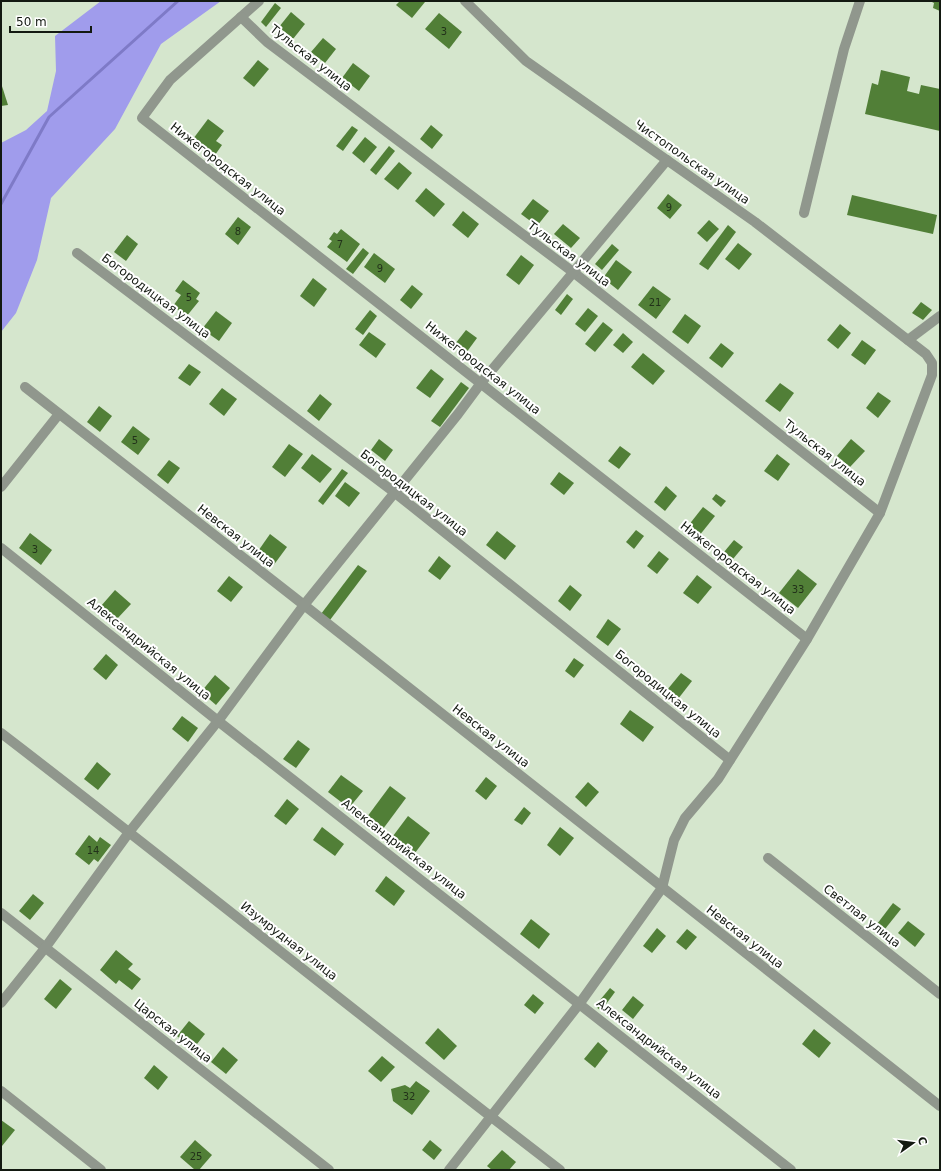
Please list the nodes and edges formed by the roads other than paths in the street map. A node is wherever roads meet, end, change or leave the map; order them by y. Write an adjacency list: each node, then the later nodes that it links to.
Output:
1 (259, 1): 4 (street)
2 (465, 1): 5 (street, Чистопольская улица)
3 (860, 1): 6 (street)
4 (241, 17): 8 (street, Тульская улица); 11 (street, Нижегородская улица)
5 (668, 160): 8 (street); 10 (street, Чистопольская улица)
6 (804, 213)
7 (77, 253): 15 (street, Богородицкая улица)
8 (573, 272): 11 (street); 16 (street, Тульская улица)
9 (940, 316): 10 (street)
10 (908, 340): 16 (street, Чистопольская улица)
11 (481, 383): 15 (street); 19 (street, Нижегородская улица)
12 (26, 387): 13 (street, Невская улица)
13 (59, 414): 14 (street); 18 (street, Невская улица)
14 (1, 487)
15 (394, 492): 18 (street); 22 (street, Богородицкая улица)
16 (880, 513): 19 (street, Чистопольская улица)
17 (1, 548): 20 (street, Александрийская улица)
18 (304, 605): 20 (street); 25 (street, Невская улица)
19 (807, 639): 22 (street, Чистопольская улица)
20 (218, 721): 23 (street); 30 (street, Александрийская улица)
21 (1, 733): 23 (street, Изумрудная улица)
22 (730, 760): 25 (street, Чистопольская улица)
23 (130, 831): 27 (street); 33 (street, Изумрудная улица)
24 (768, 858): 28 (street, Светлая улица)
25 (662, 888): 30 (street); 32 (street, Невская улица)
26 (1, 913): 27 (street, Царская улица)
27 (45, 948): 29 (street); 35 (street, Царская улица)
28 (940, 994)
29 (1, 1003)
30 (580, 1003): 33 (street); 38 (street, Александрийская улица)
31 (1, 1091): 34 (street)
32 (940, 1106)
33 (490, 1117): 36 (street); 37 (street, Изумрудная улица)
34 (101, 1170)
35 (329, 1170)
36 (449, 1170)
37 (560, 1170)
38 (791, 1170)

